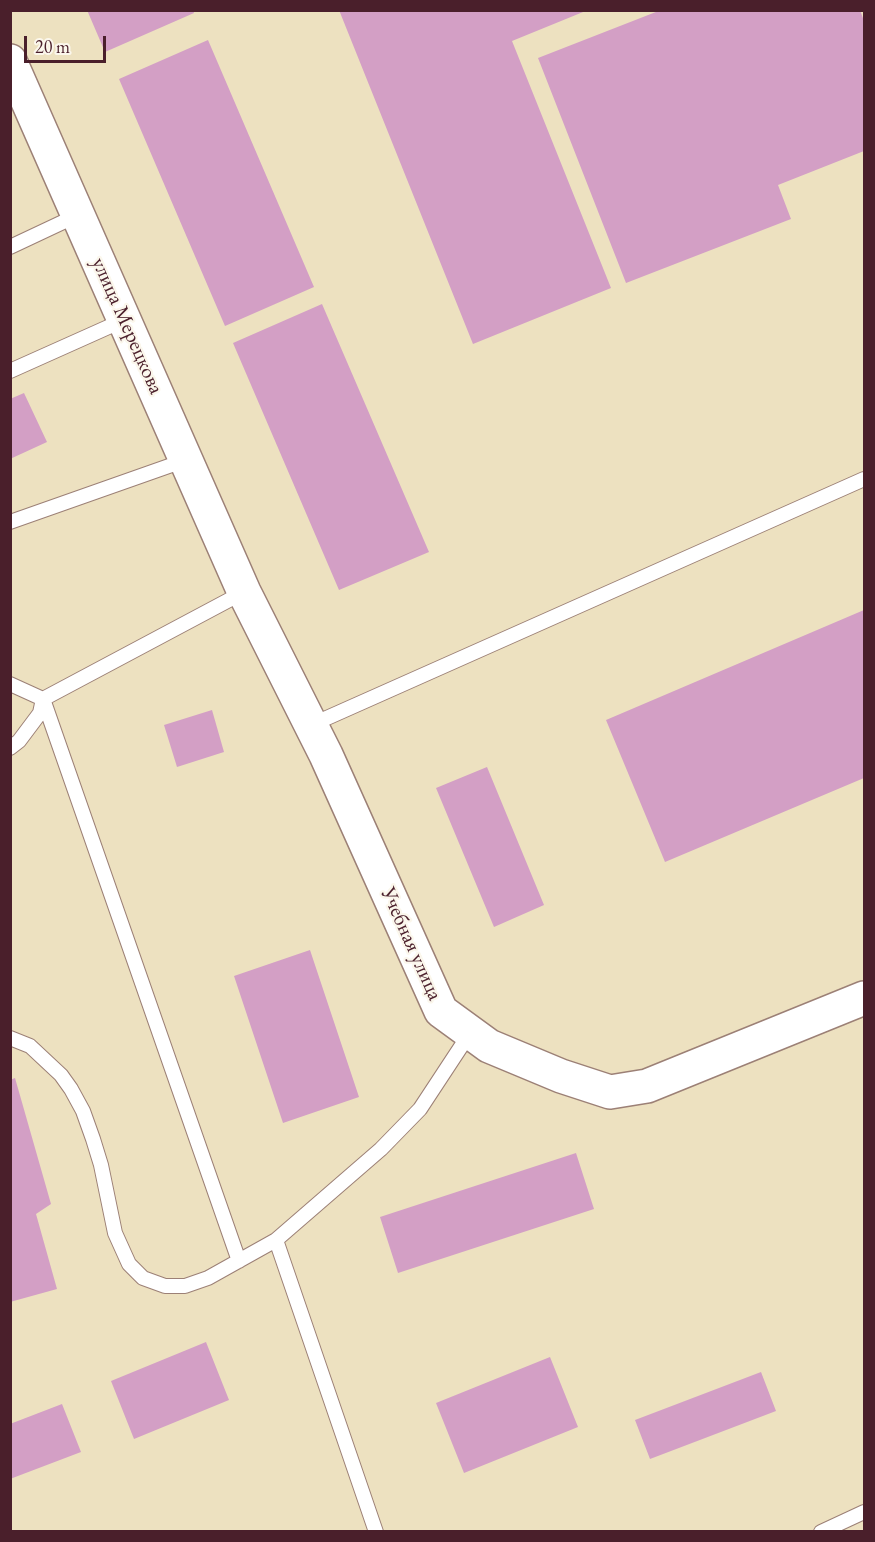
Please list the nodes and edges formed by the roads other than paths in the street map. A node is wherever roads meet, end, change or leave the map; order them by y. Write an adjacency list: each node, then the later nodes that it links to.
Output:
1 (10, 61): 2 (street, улица Мерецкова)
2 (78, 215): 3 (lane); 4 (street, улица Мерецкова)
3 (10, 248)
4 (124, 320): 5 (lane); 6 (street, улица Мерецкова)
5 (10, 371)
6 (186, 459): 8 (lane); 9 (street, улица Мерецкова)
7 (864, 479): 12 (lane)
8 (10, 522)
9 (244, 592): 11 (lane); 12 (street, Учебная улица)
10 (10, 684): 11 (lane)
11 (44, 699): 13 (lane); 18 (lane)
12 (311, 725): 15 (street, Учебная улица)
13 (10, 748)
14 (864, 998): 15 (street, Учебная улица)
15 (470, 1032): 17 (lane)
16 (10, 1038): 18 (lane)
17 (276, 1240): 18 (lane); 20 (lane)
18 (239, 1261)
19 (864, 1512): 21 (lane)
20 (376, 1532)
21 (820, 1532)

